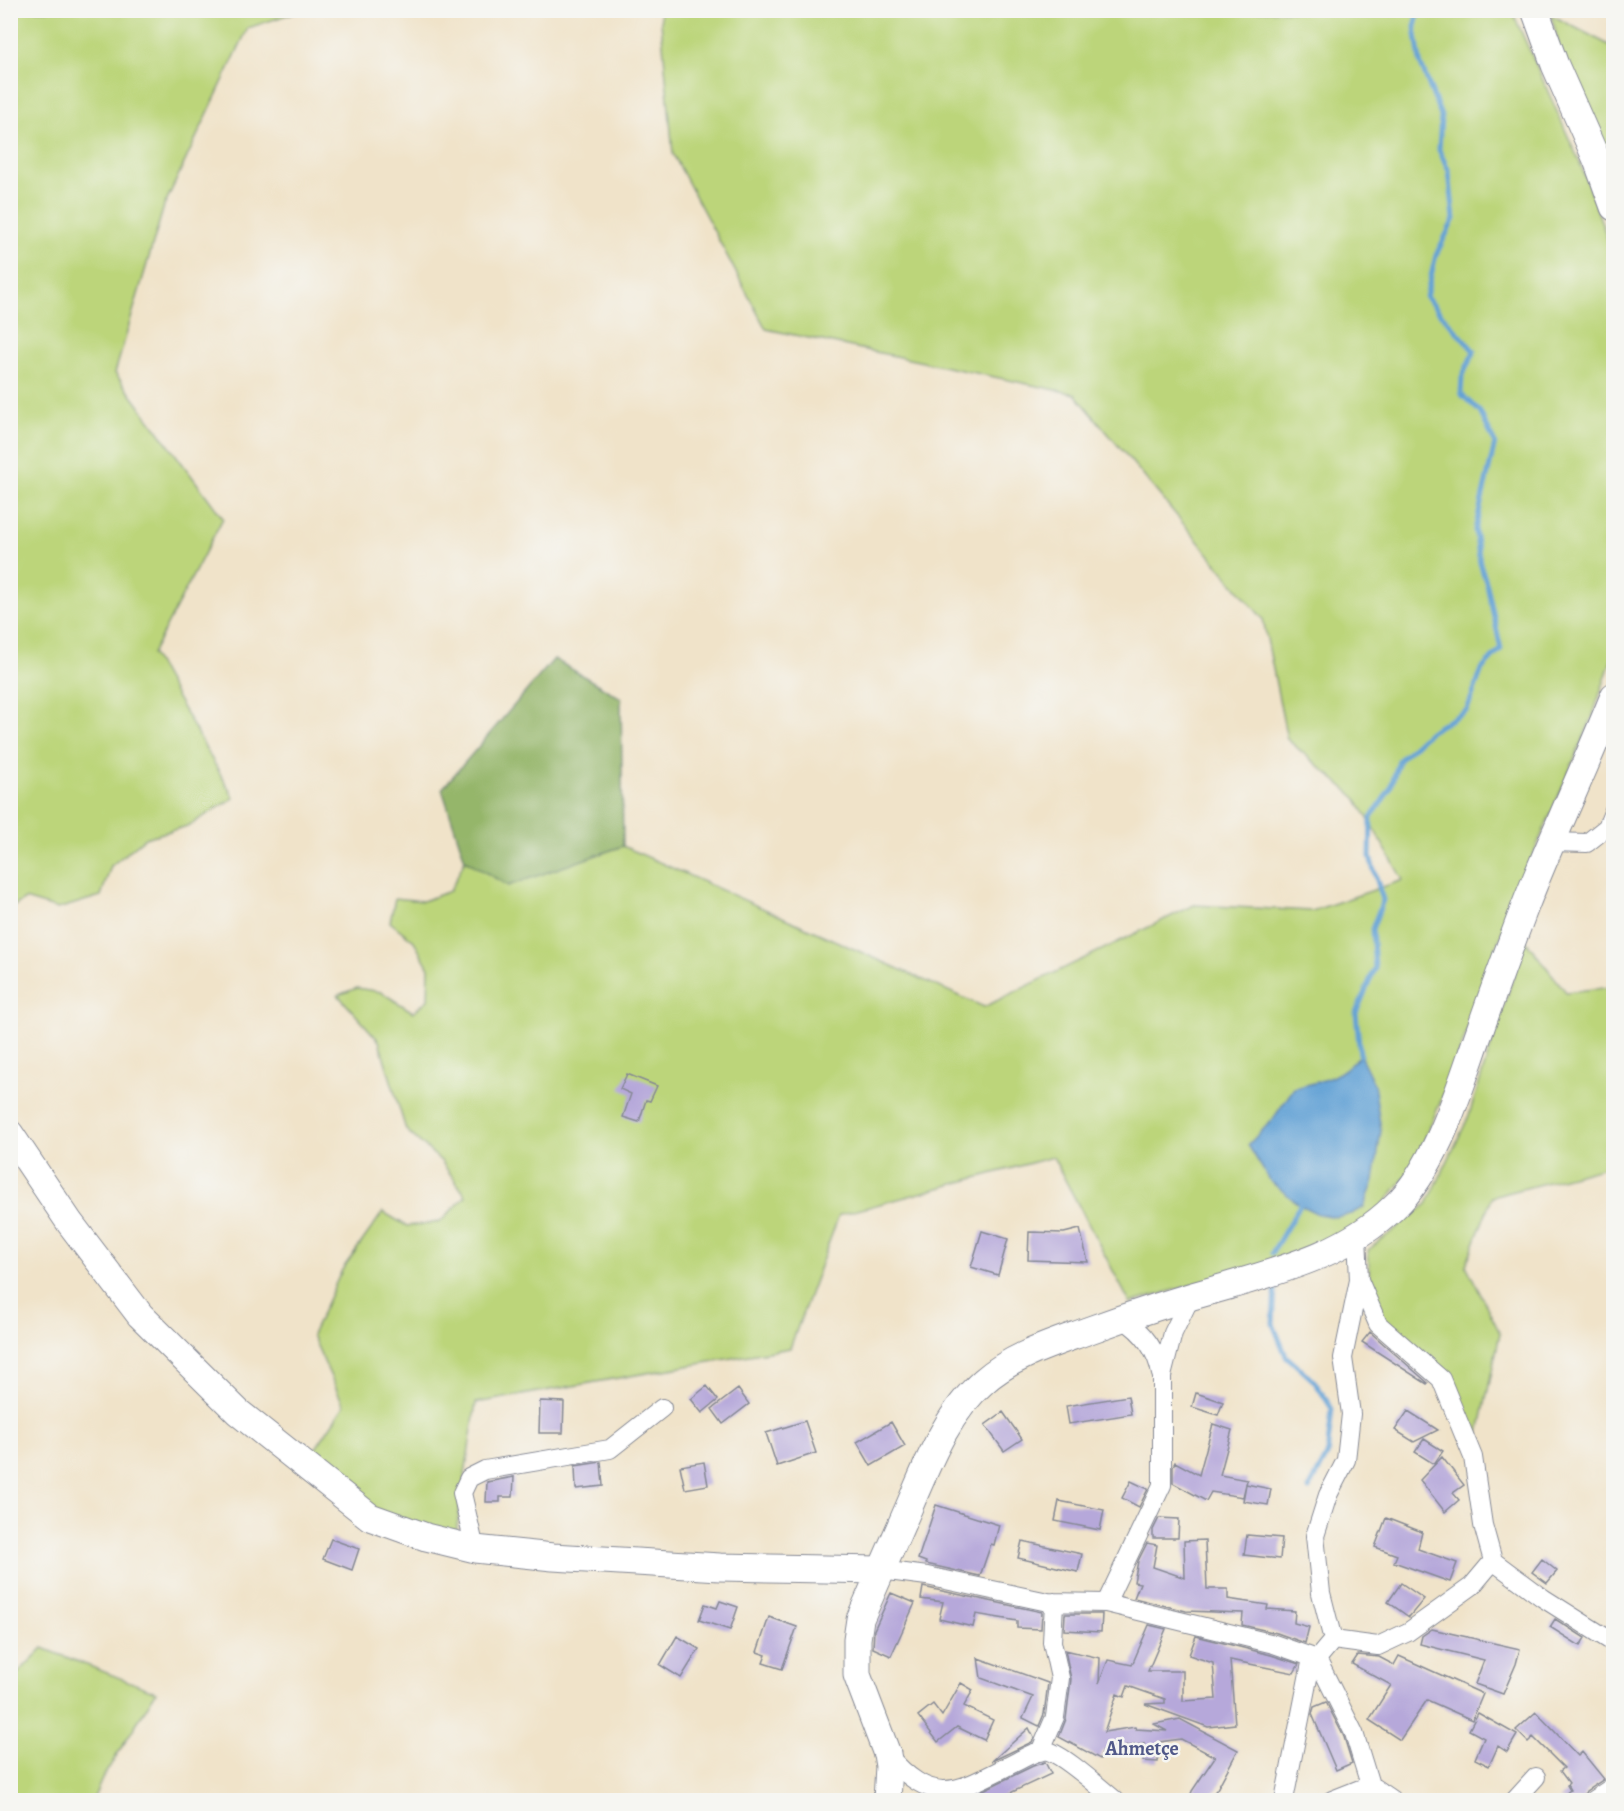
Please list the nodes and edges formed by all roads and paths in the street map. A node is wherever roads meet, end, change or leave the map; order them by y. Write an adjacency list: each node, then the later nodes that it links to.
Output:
1 (1534, 10): 2 (street)
2 (1614, 207)
3 (1614, 696): 5 (street)
4 (1614, 810): 5 (street)
5 (1551, 842): 7 (street)
6 (10, 1134): 13 (street)
7 (1357, 1236): 8 (street); 9 (street)
8 (1359, 1280): 14 (street); 18 (street)
9 (1191, 1296): 10 (street); 11 (street)
10 (1123, 1319): 11 (street); 15 (street)
11 (1162, 1376): 17 (street)
12 (662, 1408): 13 (street)
13 (475, 1549): 15 (street)
14 (1493, 1561): 18 (street); 19 (street)
15 (881, 1570): 16 (street); 22 (street)
16 (1054, 1602): 17 (street); 21 (street)
17 (1106, 1603): 20 (street)
18 (1333, 1640): 20 (street)
19 (1614, 1643)
20 (1314, 1658): 25 (street); 30 (street)
21 (1040, 1752): 24 (street); 29 (street)
22 (887, 1754): 24 (street); 27 (street)
23 (1536, 1777): 33 (street)
24 (982, 1779): 28 (street)
25 (1370, 1785): 31 (street); 32 (street)
26 (1614, 1786): 34 (street)
27 (887, 1800)
28 (954, 1800)
29 (1115, 1800)
30 (1284, 1800)
31 (1332, 1800)
32 (1392, 1800)
33 (1515, 1800)
34 (1593, 1800)

